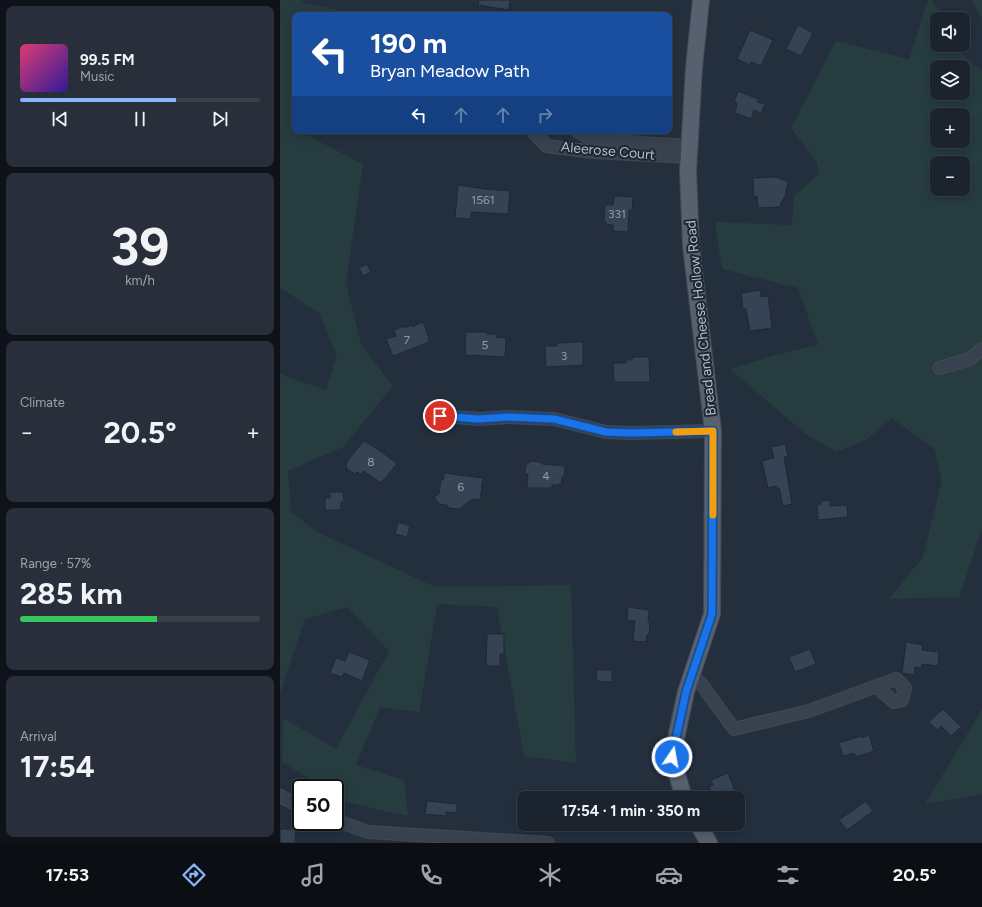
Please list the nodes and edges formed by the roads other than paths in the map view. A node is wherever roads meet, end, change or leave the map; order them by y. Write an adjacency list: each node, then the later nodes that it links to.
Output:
1 (702, 0): 4 (main road, Bread and Cheese Hollow Road)
2 (537, 134): 4 (street, Aleerose Court)
3 (583, 134): 4 (street)
4 (688, 152): 8 (main road, Bread and Cheese Hollow Road)
5 (982, 348): 6 (street)
6 (939, 368)
7 (428, 415): 8 (street)
8 (713, 431): 9 (main road, Bread and Cheese Hollow Road)
9 (692, 675): 10 (street); 11 (main road, Bread and Cheese Hollow Road)
10 (876, 686)
11 (682, 791)
12 (280, 796): 13 (street)
13 (292, 802)
14 (344, 823): 16 (street)
15 (702, 831): 17 (main road)
16 (548, 843)
17 (709, 843)

